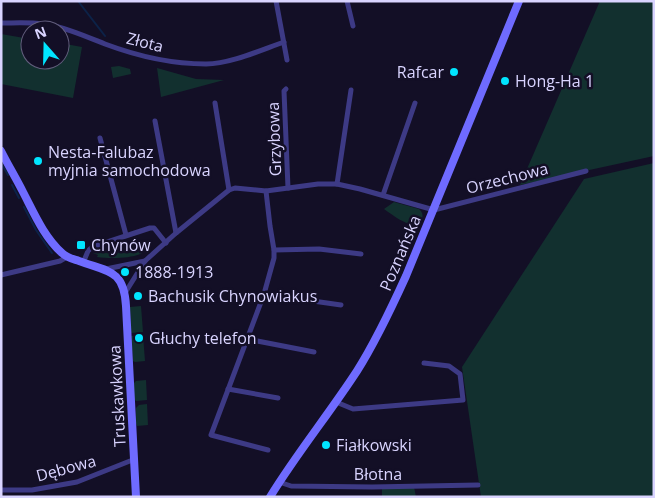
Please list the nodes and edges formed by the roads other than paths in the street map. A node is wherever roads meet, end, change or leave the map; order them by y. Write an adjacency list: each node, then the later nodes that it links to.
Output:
1 (276, 1): 6 (street)
2 (348, 1): 5 (street)
3 (519, 1): 21 (street, Poznańska)
4 (1, 24): 6 (street, Złota)
5 (353, 26)
6 (284, 42): 7 (street)
7 (287, 60)
8 (286, 89): 17 (street, Grzybowa)
9 (351, 90): 16 (street)
10 (215, 103): 18 (street)
11 (415, 103): 20 (street)
12 (155, 121): 22 (street)
13 (100, 138): 23 (street)
14 (1, 151): 27 (street)
15 (586, 171): 21 (street, Orzechowa)
16 (338, 184): 17 (street, Grzybowa); 20 (street, Grzybowa)
17 (288, 188): 19 (street, Grzybowa)
18 (229, 190): 19 (street, Grzybowa); 22 (street)
19 (266, 191): 25 (street)
20 (382, 195): 21 (street, Grzybowa)
21 (434, 210): 40 (street, Poznańska)
22 (176, 233): 24 (street)
23 (126, 235): 24 (street); 29 (street)
24 (166, 243): 28 (street)
25 (274, 250): 26 (street); 33 (street)
26 (361, 254)
27 (67, 257): 29 (street); 31 (street)
28 (145, 261): 30 (street); 32 (street)
29 (83, 263): 30 (street)
30 (106, 269): 32 (street, Truskawkowa)
31 (1, 275)
32 (125, 293): 42 (street, Truskawkowa)
33 (264, 294): 34 (street); 35 (street)
34 (340, 305)
35 (247, 339): 36 (street); 38 (street)
36 (314, 352)
37 (424, 363): 40 (street)
38 (228, 389): 39 (street); 41 (street)
39 (278, 398)
40 (336, 402): 43 (street, Poznańska)
41 (268, 450)
42 (135, 459): 45 (street, Dębowa); 46 (street, Truskawkowa)
43 (279, 482): 44 (street, Błotna); 47 (street, Poznańska)
44 (478, 485)
45 (1, 490)
46 (136, 497)
47 (270, 497)

